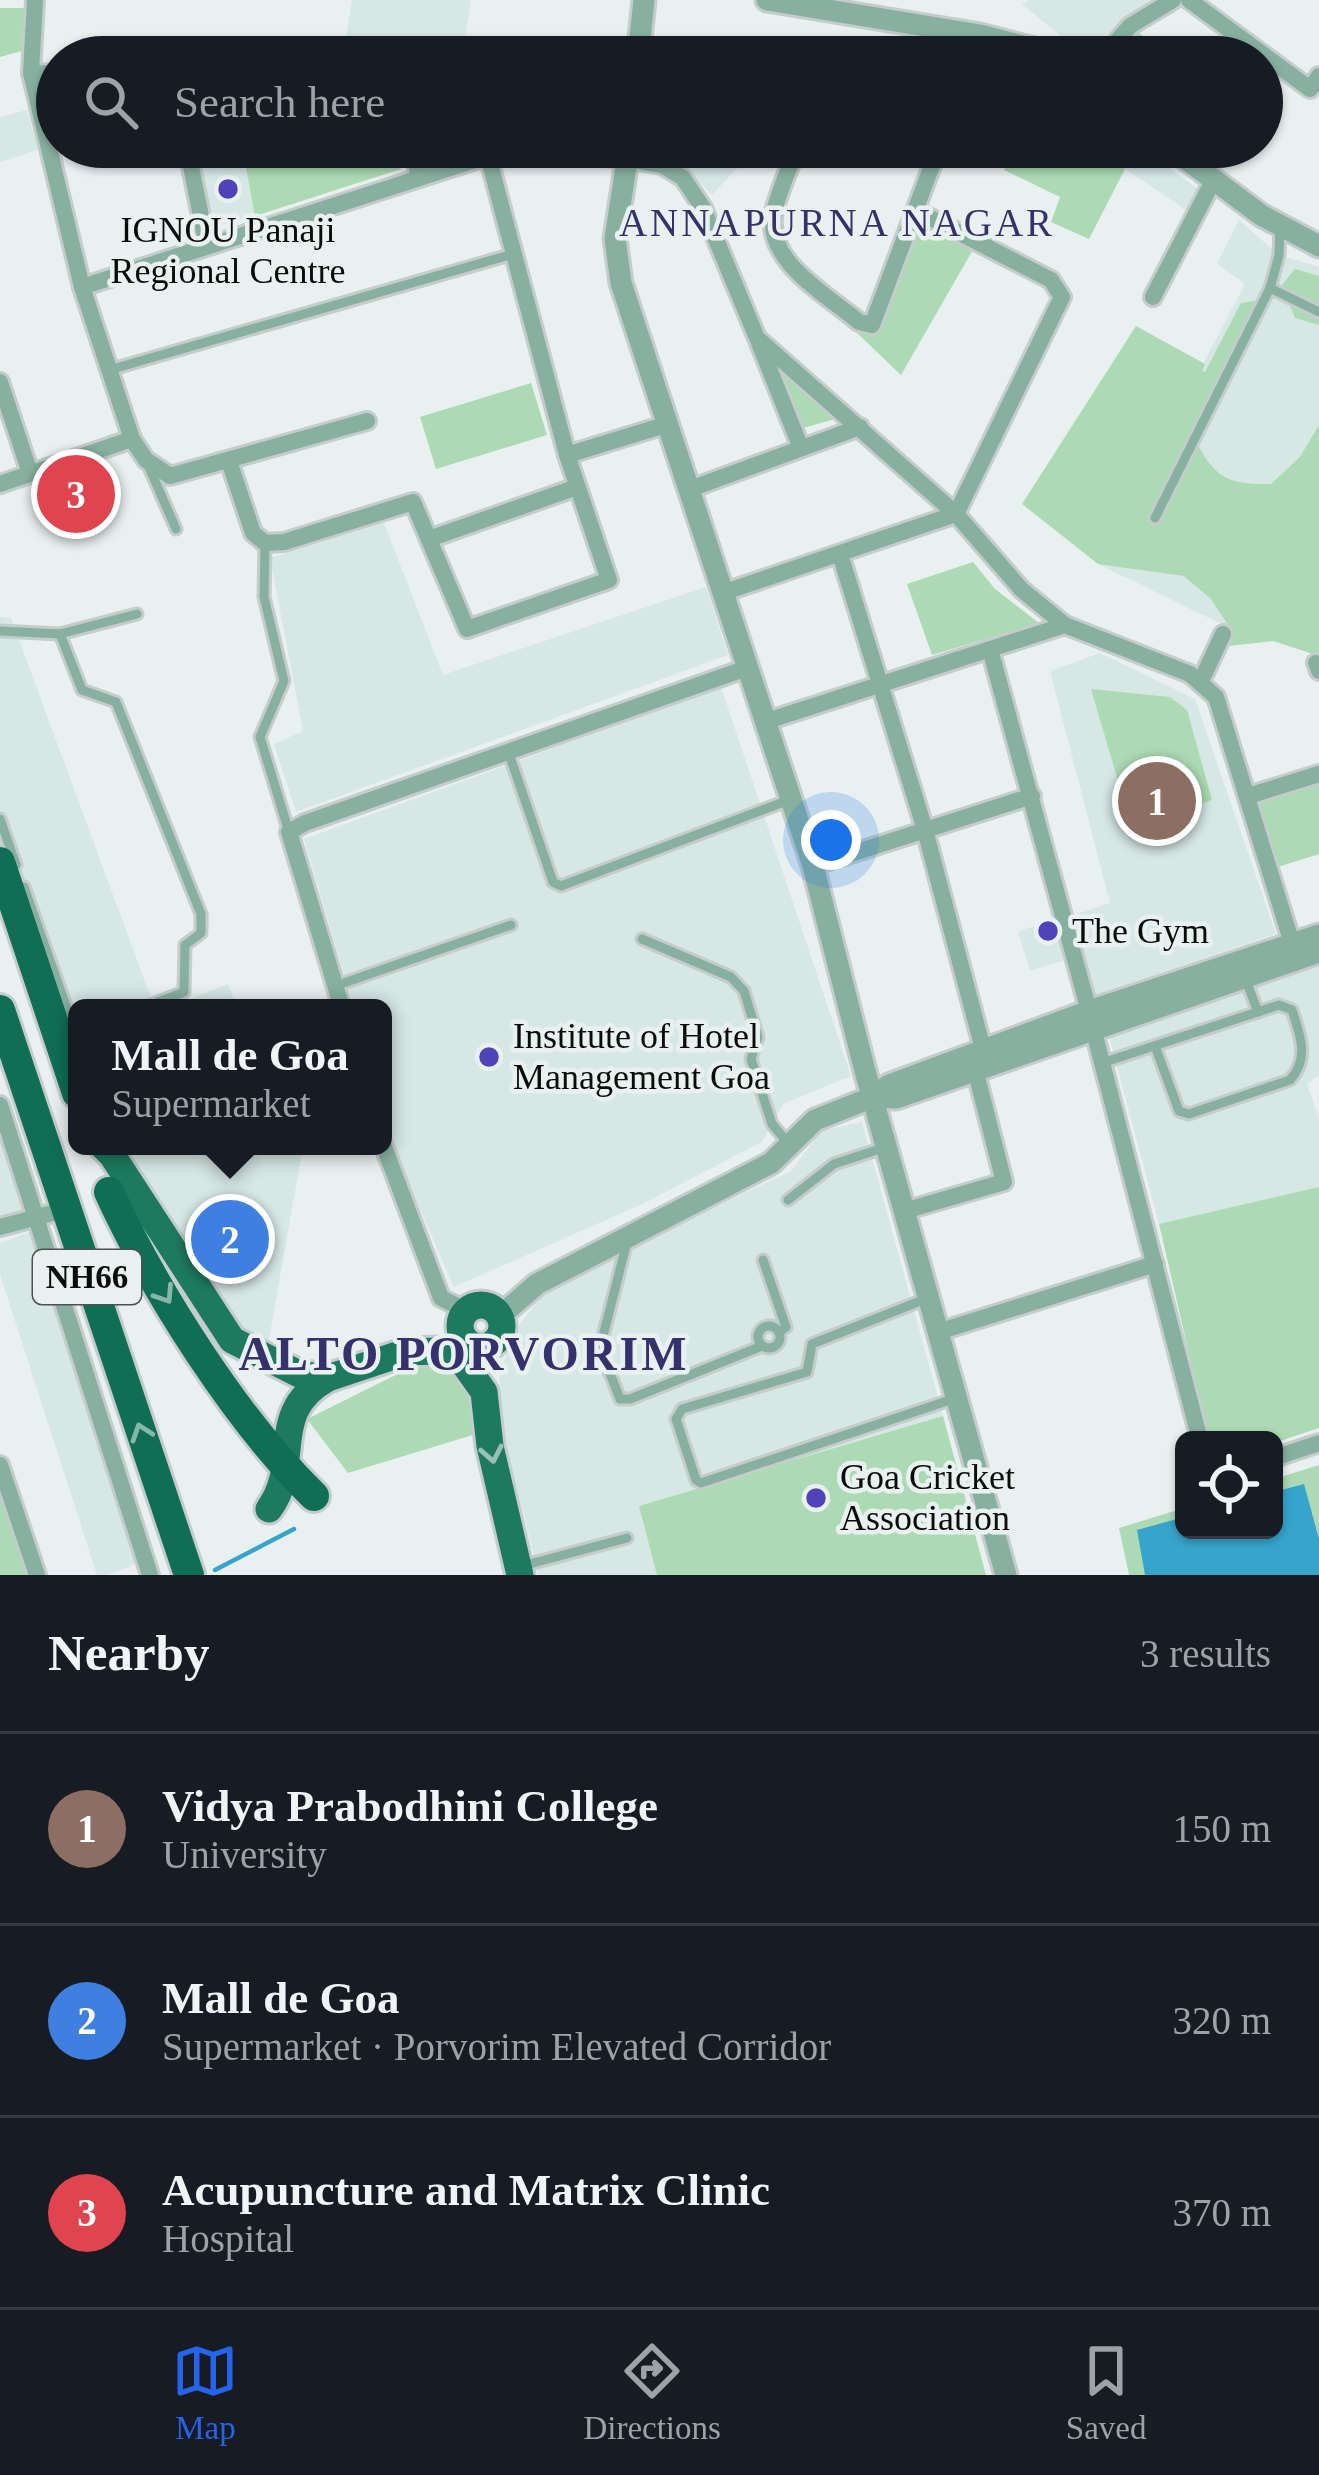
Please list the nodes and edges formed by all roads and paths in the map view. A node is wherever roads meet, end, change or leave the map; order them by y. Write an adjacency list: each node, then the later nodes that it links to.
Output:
1 (34, 0): 12 (street)
2 (644, 0): 7 (street)
3 (767, 0): 6 (street)
4 (1173, 0): 9 (street)
5 (1189, 0): 10 (street)
6 (861, 8): 8 (street)
7 (640, 36)
8 (946, 36)
9 (1121, 36)
10 (1238, 36)
11 (1283, 69): 14 (street)
12 (32, 74): 13 (street); 15 (street)
13 (36, 74)
14 (1319, 76)
15 (36, 91)
16 (54, 168): 33 (street)
17 (192, 168): 31 (street)
18 (417, 168): 26 (street)
19 (446, 168): 26 (street)
20 (491, 168): 32 (street)
21 (626, 168): 41 (street)
22 (667, 168): 37 (street)
23 (789, 168): 28 (street)
24 (931, 168): 28 (street)
25 (1197, 168): 27 (street)
26 (418, 176): 31 (street)
27 (1213, 181): 29 (street); 35 (street)
28 (915, 210): 52 (street)
29 (1280, 225): 30 (street); 34 (lane)
30 (1318, 243)
31 (207, 246): 33 (street)
32 (513, 254): 38 (lane); 45 (street)
33 (82, 287): 38 (street)
34 (1270, 288): 36 (lane); 53 (lane)
35 (1153, 297)
36 (1319, 311)
37 (758, 338): 42 (street); 44 (street)
38 (109, 370): 43 (street)
39 (0, 382): 48 (street)
40 (367, 421): 47 (street)
41 (668, 424): 45 (street); 51 (street)
42 (860, 427): 44 (street); 52 (street)
43 (132, 439): 46 (street); 48 (street)
44 (801, 448): 51 (street)
45 (567, 455): 50 (street)
46 (146, 460): 47 (street); 54 (lane)
47 (229, 461): 56 (street)
48 (30, 473): 49 (street)
49 (0, 484)
50 (577, 488): 55 (street); 55 (street)
51 (690, 489): 58 (street)
52 (956, 514): 57 (street); 60 (street)
53 (1155, 518)
54 (176, 529)
55 (429, 539): 56 (street)
56 (266, 543): 76 (lane)
57 (840, 554): 58 (street); 67 (street)
58 (722, 593): 65 (street)
59 (137, 614): 62 (lane)
60 (1065, 625): 64 (street); 66 (street)
61 (0, 632): 62 (lane)
62 (60, 634): 85 (lane)
63 (1223, 634): 66 (street)
64 (990, 649): 67 (street); 71 (street)
65 (747, 668): 68 (street); 69 (street)
66 (1200, 682): 72 (street)
67 (880, 683): 68 (street); 75 (street)
68 (764, 722): 73 (street)
69 (508, 751): 73 (lane); 76 (street)
70 (1319, 774): 72 (street)
71 (1032, 796): 75 (street); 89 (street)
72 (1248, 796): 82 (street)
73 (790, 799): 78 (street)
74 (0, 819): 90 (lane)
75 (925, 830): 78 (street); 93 (street)
76 (289, 832): 84 (street)
77 (0, 862): 91 (highway)
78 (813, 866): 95 (street)
79 (511, 925): 84 (lane)
80 (1319, 935): 82 (street)
81 (642, 939): 97 (lane)
82 (1303, 952): 83 (street); 89 (street)
83 (1244, 977): 88 (lane); 89 (street)
84 (335, 986): 86 (street)
85 (166, 999)
86 (339, 999)
87 (0, 1010): 104 (highway, NH66)
88 (1258, 1012): 92 (lane); 92 (lane)
89 (1091, 1020): 93 (street); 94 (street)
90 (68, 1027)
91 (68, 1029)
92 (1155, 1046): 94 (lane)
93 (979, 1059): 95 (street); 103 (street)
94 (1102, 1063): 108 (street)
95 (873, 1097): 97 (street); 98 (street)
96 (0, 1105): 104 (street)
97 (788, 1144): 106 (street)
98 (886, 1147): 102 (lane); 103 (street)
99 (112, 1155): 117 (main road, NH66)
100 (387, 1155): 111 (street)
101 (109, 1192): 124 (highway, one-way to 124)
102 (788, 1200)
103 (904, 1211): 109 (street)
104 (49, 1214): 105 (street); 130 (street); 131 (highway, NH66, one-way to 104)
105 (0, 1227)
106 (629, 1237): 110 (street); 115 (lane)
107 (763, 1260): 112 (lane)
108 (1155, 1264): 113 (street); 120 (street)
109 (928, 1298): 113 (street); 119 (lane)
110 (500, 1316): 111 (main road); 114 (main road)
111 (464, 1322): 114 (main road); 116 (main road)
112 (779, 1332): 115 (lane); 115 (lane)
113 (938, 1332): 119 (street)
114 (489, 1346): 118 (main road)
115 (762, 1346)
116 (406, 1352): 117 (main road); 118 (main road)
117 (328, 1378): 124 (main road)
118 (484, 1392): 128 (main road, one-way to 128)
119 (956, 1397): 132 (street)
120 (1198, 1431)
121 (1319, 1443): 122 (street)
122 (1283, 1455)
123 (0, 1465): 129 (street)
124 (285, 1468): 125 (highway); 126 (main road)
125 (314, 1496)
126 (269, 1509)
127 (627, 1538): 128 (lane)
128 (519, 1571)
129 (38, 1575)
130 (150, 1575)
131 (189, 1575)
132 (1006, 1575)

